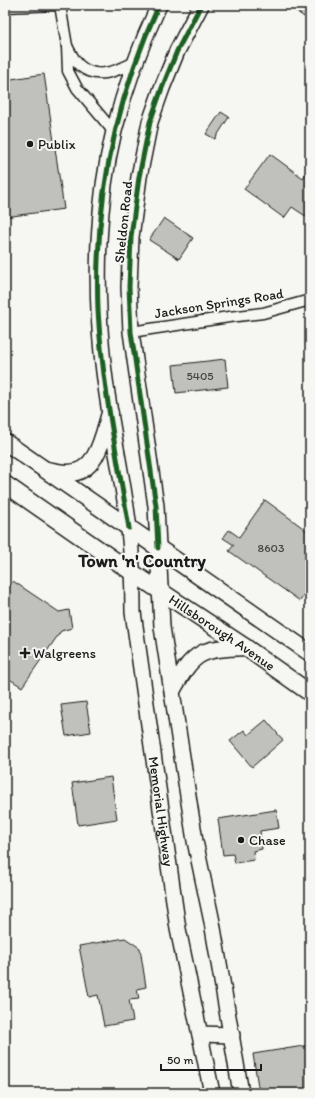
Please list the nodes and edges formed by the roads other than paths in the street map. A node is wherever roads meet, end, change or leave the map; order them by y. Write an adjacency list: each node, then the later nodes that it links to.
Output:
1 (60, 5): 4 (street); 5 (street)
2 (159, 5): 6 (main road, Sheldon Road)
3 (201, 5): 9 (main road, Sheldon Road)
4 (5, 7)
5 (67, 46): 6 (street); 7 (street)
6 (135, 62): 7 (main road, Sheldon Road)
7 (114, 132): 10 (main road, Sheldon Road)
8 (310, 300): 9 (street, Jackson Springs Road)
9 (132, 332): 15 (main road, Sheldon Road)
10 (110, 413): 12 (main road); 14 (main road, Sheldon Road)
11 (5, 442): 12 (main road)
12 (43, 469): 14 (main road)
13 (5, 484): 16 (main road, Hillsborough Avenue)
14 (129, 528): 15 (main road); 16 (main road, Memorial Highway)
15 (158, 548): 17 (main road); 19 (main road)
16 (132, 573): 17 (main road, Hillsborough Avenue); 22 (main road, Memorial Highway)
17 (160, 592): 18 (main road, Hillsborough Avenue); 20 (main road)
18 (245, 647): 20 (main road); 21 (main road, Hillsborough Avenue)
19 (310, 653)
20 (173, 689): 23 (main road)
21 (310, 693)
22 (200, 1034): 23 (main road); 24 (main road, Memorial Highway)
23 (232, 1036): 25 (main road)
24 (212, 1093)
25 (241, 1093)

